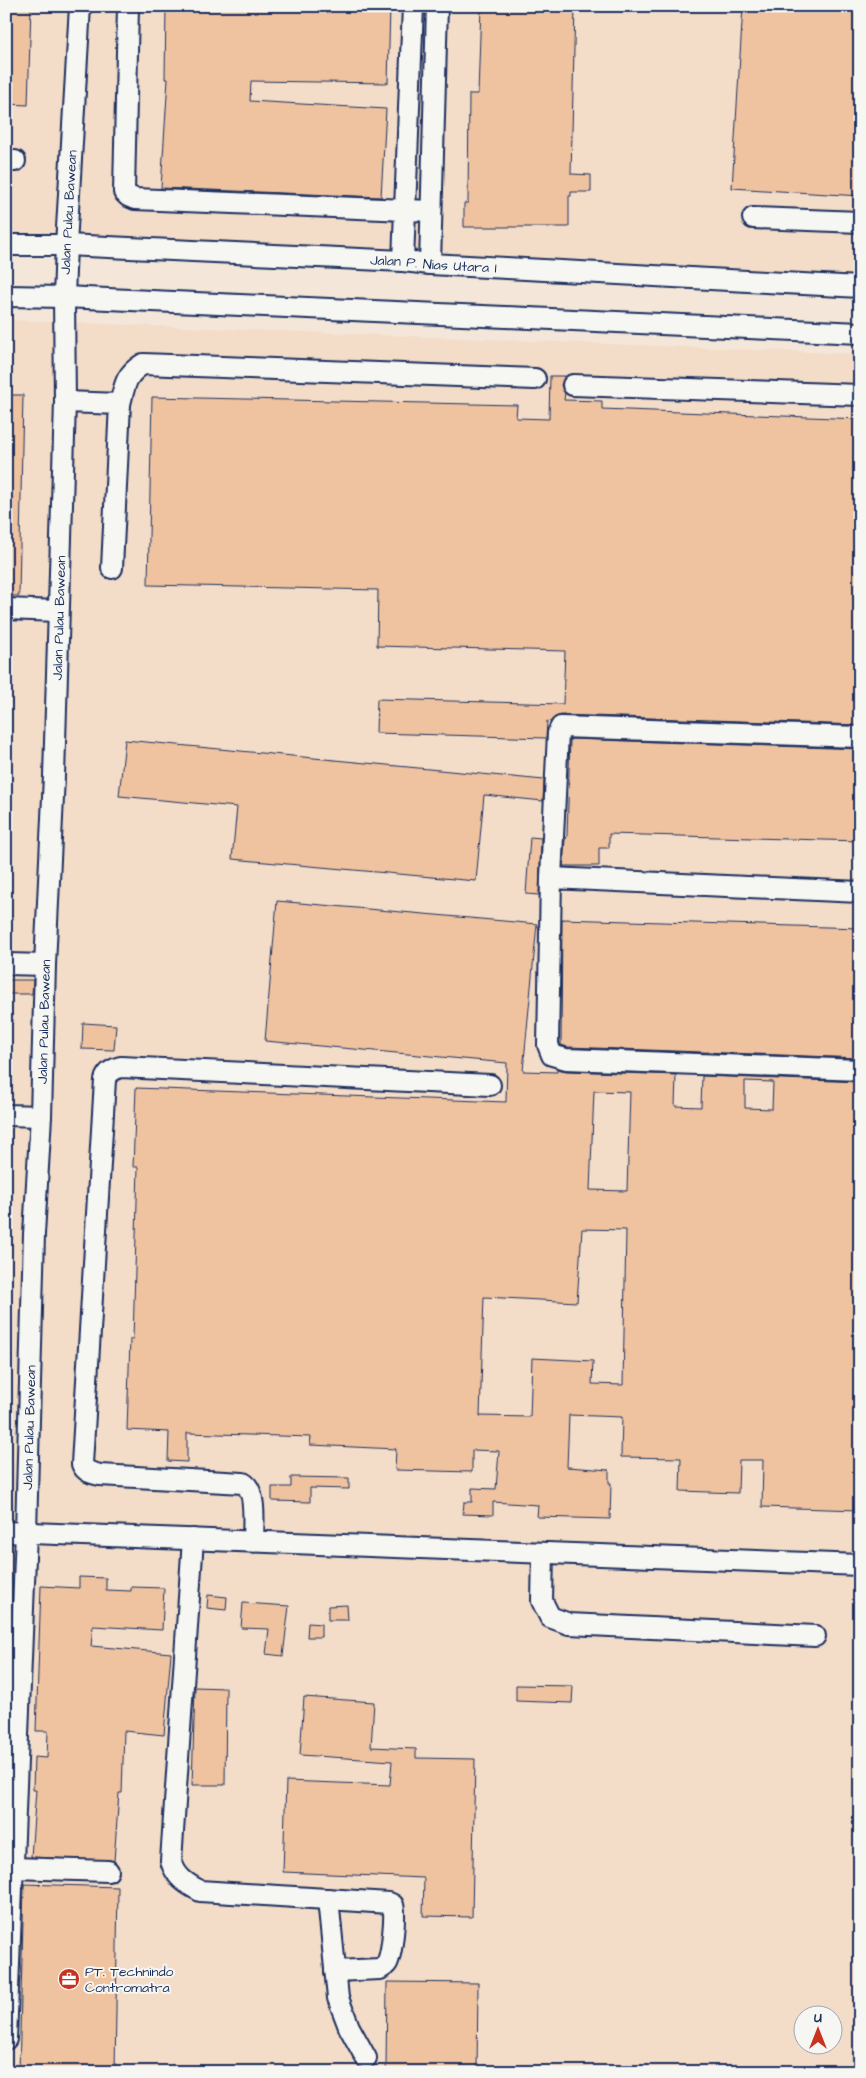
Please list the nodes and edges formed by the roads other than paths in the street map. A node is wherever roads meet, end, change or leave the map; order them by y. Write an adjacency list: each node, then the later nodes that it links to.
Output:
1 (80, 6): 10 (street, Jalan Pulau Bawean)
2 (128, 6): 5 (street)
3 (413, 6): 5 (street)
4 (437, 6): 6 (street)
5 (406, 211): 6 (street); 11 (street)
6 (431, 212): 12 (street)
7 (753, 218): 8 (street)
8 (860, 222)
9 (6, 245): 10 (street, Jalan P. Nias Utara I)
10 (66, 245): 11 (street, Jalan P. Nias Utara I); 15 (street, Jalan Pulau Bawean)
11 (403, 261): 12 (street, Jalan P. Nias Utara I)
12 (430, 264): 13 (street, Jalan P. Nias Utara I)
13 (860, 287)
14 (6, 296): 15 (street)
15 (64, 297): 16 (street); 20 (street, Jalan Pulau Bawean)
16 (860, 333)
17 (535, 379): 21 (street)
18 (573, 386): 19 (street)
19 (860, 395)
20 (65, 402): 21 (street); 24 (street, Jalan Pulau Bawean)
21 (120, 404): 22 (street)
22 (112, 568)
23 (6, 609): 24 (street)
24 (58, 611): 29 (street, Jalan Pulau Bawean)
25 (860, 737): 26 (street)
26 (551, 878): 27 (street); 30 (street)
27 (860, 892)
28 (6, 964): 29 (street)
29 (45, 965): 33 (street, Jalan Pulau Bawean)
30 (860, 1070)
31 (490, 1084): 36 (street)
32 (6, 1115): 33 (street)
33 (41, 1116): 34 (street, Jalan Pulau Bawean)
34 (16, 1532): 35 (street); 40 (street, Jalan Pulau Bawean)
35 (193, 1539): 36 (street); 42 (street)
36 (253, 1541): 37 (street)
37 (542, 1553): 38 (street); 39 (street)
38 (860, 1565)
39 (815, 1636)
40 (13, 1868): 41 (street); 44 (street, Jalan Pulau Bawean)
41 (108, 1871)
42 (328, 1899): 43 (street); 43 (street)
43 (335, 1970): 45 (street)
44 (6, 2039)
45 (366, 2058)

